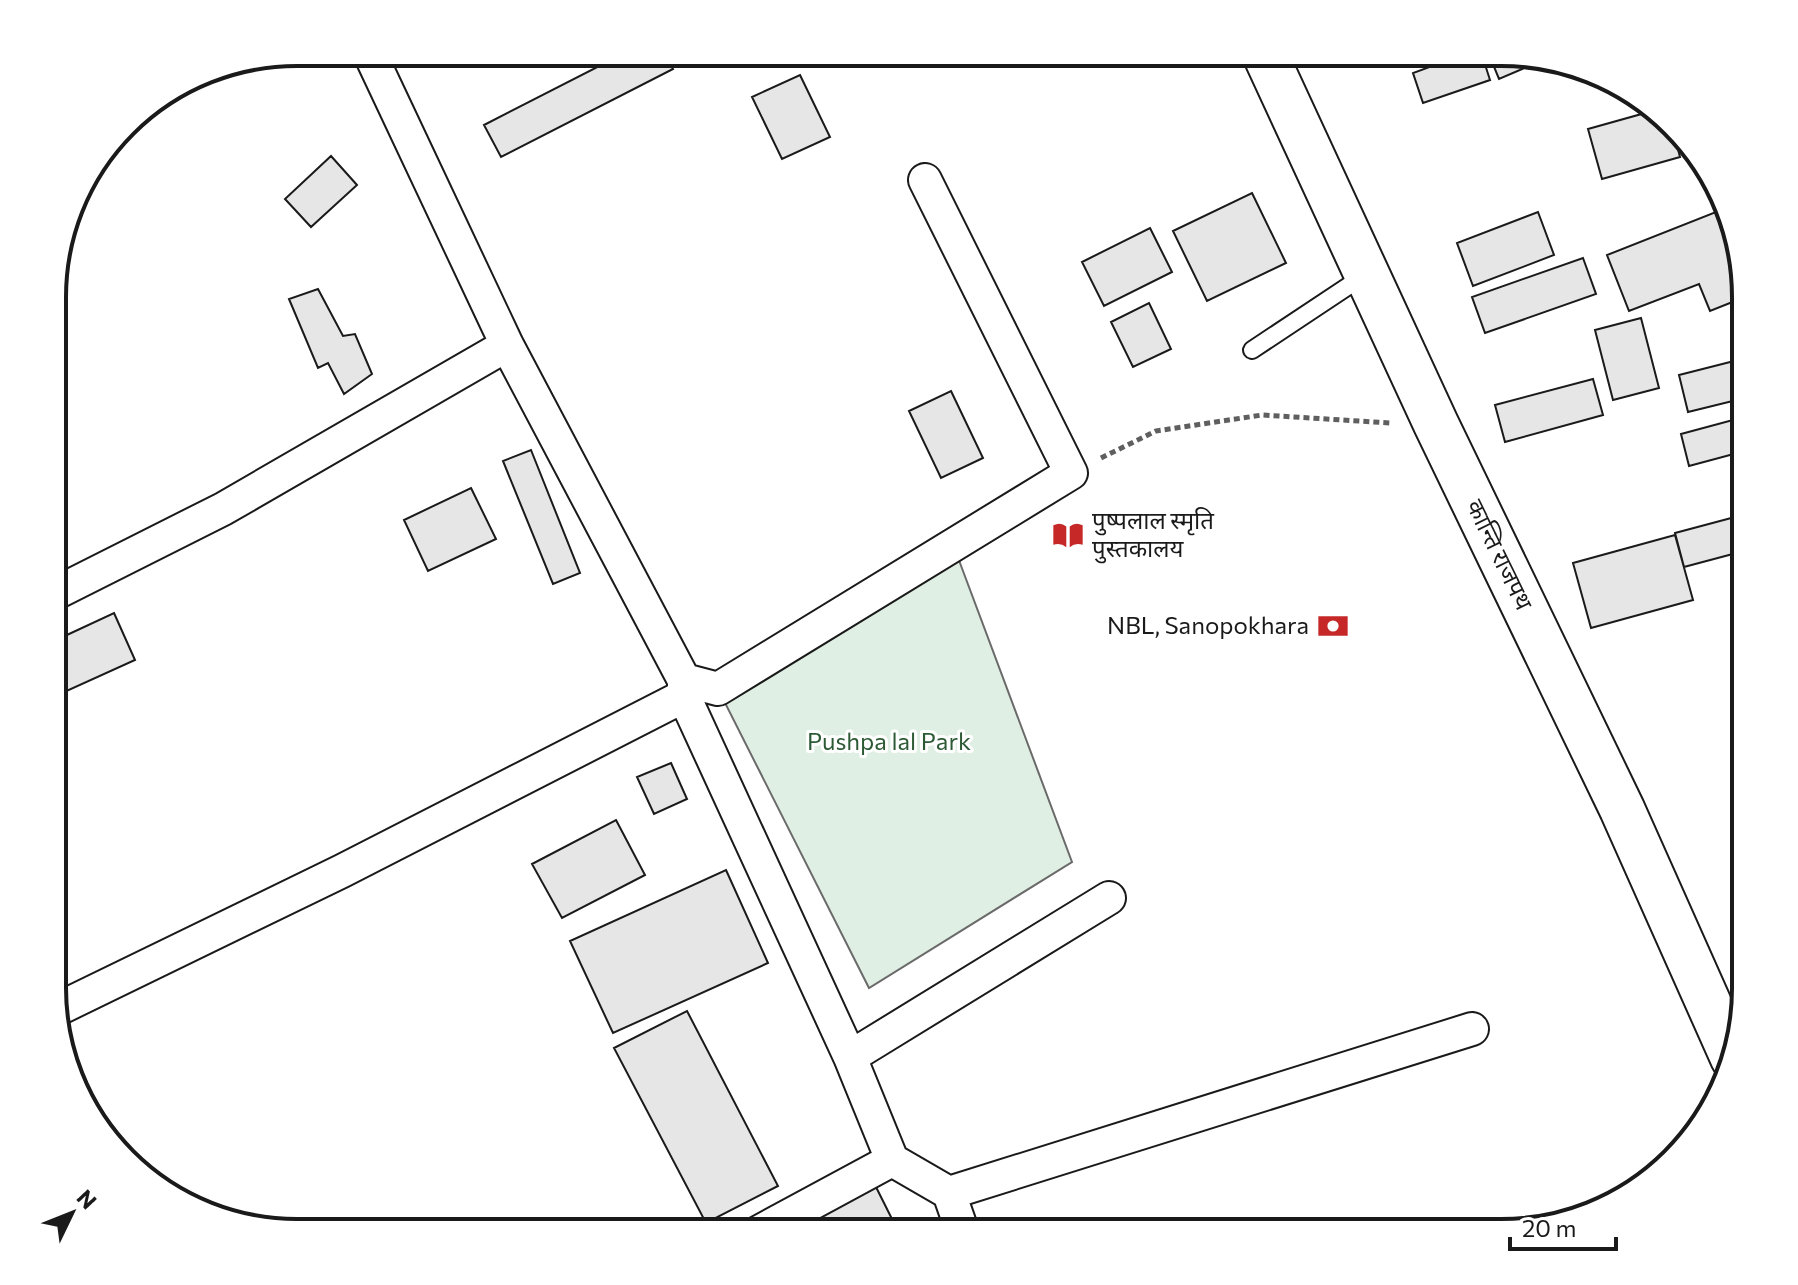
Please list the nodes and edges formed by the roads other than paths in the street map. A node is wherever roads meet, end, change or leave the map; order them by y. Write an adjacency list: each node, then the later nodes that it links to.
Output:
1 (376, 66): 5 (street)
2 (1270, 66): 4 (main road, कान्ति राजपथ)
3 (925, 180): 8 (street)
4 (1367, 274): 6 (lane); 12 (main road, कान्ति राजपथ)
5 (507, 345): 7 (street); 8 (street)
6 (1252, 350)
7 (66, 588)
8 (684, 688): 10 (street); 13 (street)
9 (1109, 898): 13 (street)
10 (66, 1005)
11 (1472, 1029): 15 (street)
12 (1726, 1042)
13 (850, 1057): 14 (street)
14 (892, 1160): 15 (street); 16 (street)
15 (949, 1193): 17 (street)
16 (783, 1219)
17 (958, 1219)

